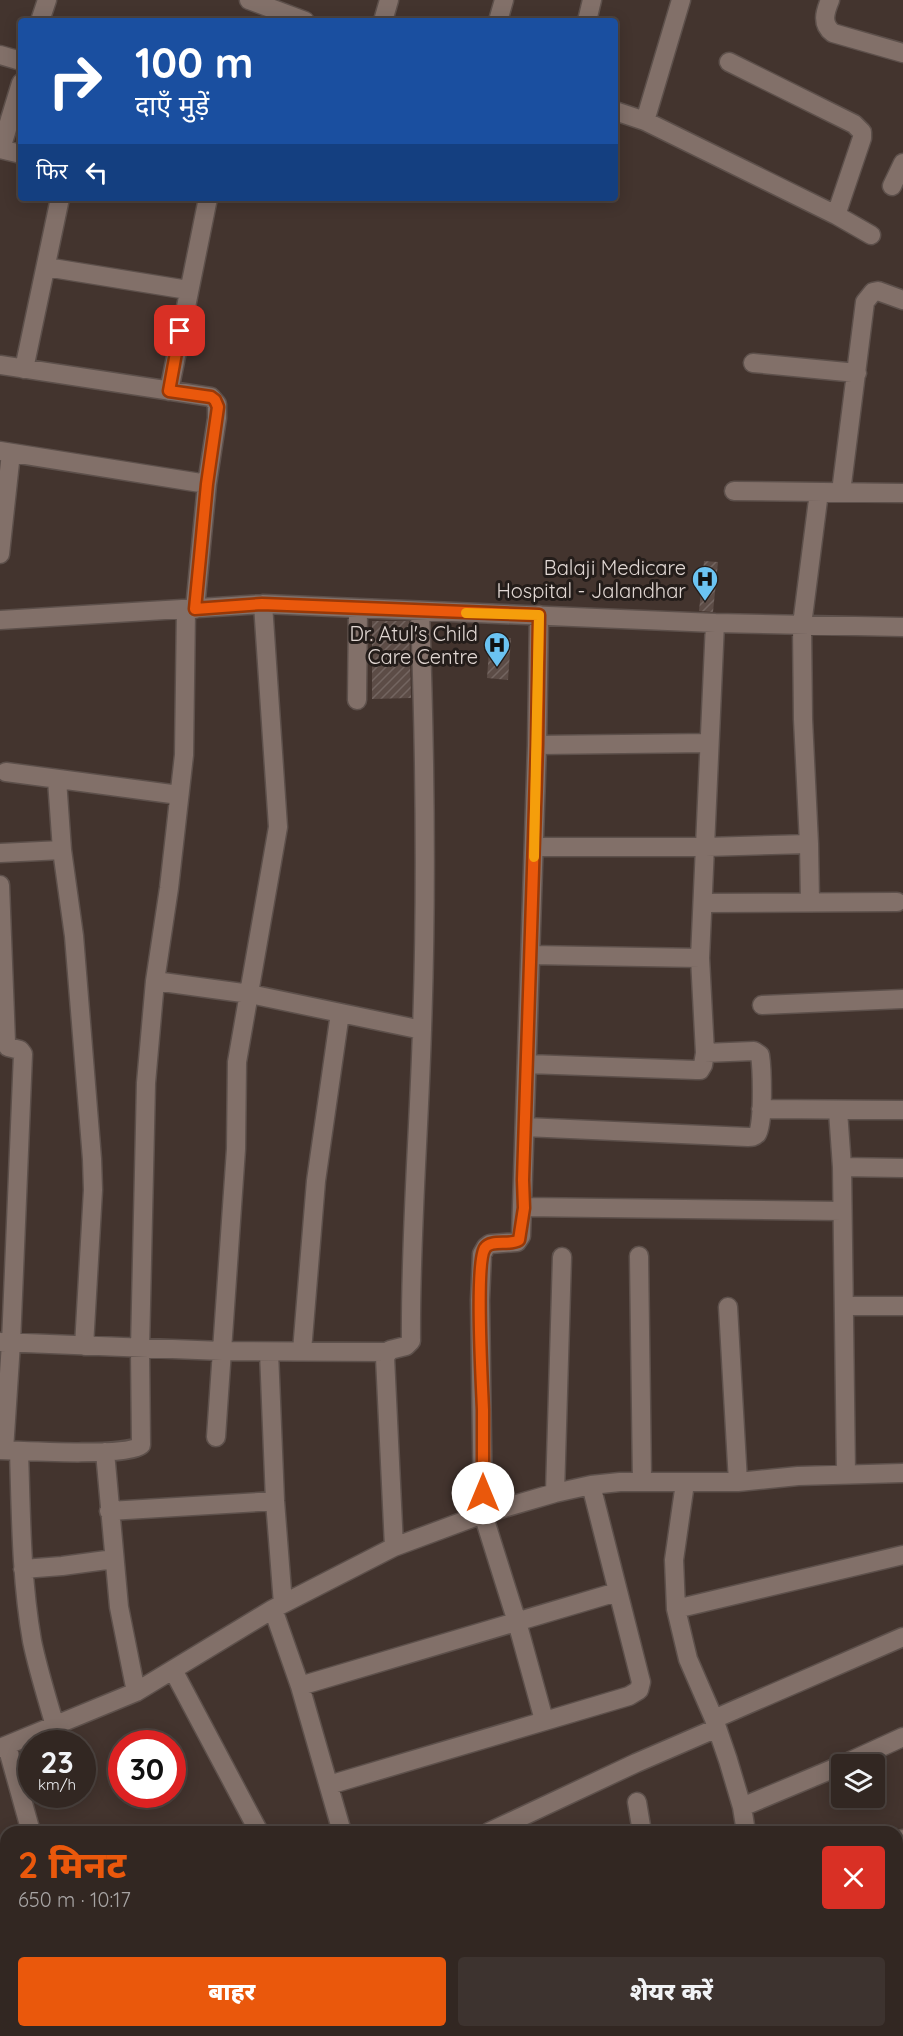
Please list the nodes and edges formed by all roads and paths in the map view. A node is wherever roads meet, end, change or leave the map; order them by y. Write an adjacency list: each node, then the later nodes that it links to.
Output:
1 (47, 0): 8 (street)
2 (249, 0): 9 (street)
3 (389, 0): 10 (street)
4 (504, 0): 11 (street)
5 (592, 0): 12 (street)
6 (681, 0): 19 (street)
7 (830, 0): 13 (street)
8 (41, 18)
9 (297, 18)
10 (383, 18)
11 (499, 18)
12 (588, 18)
13 (903, 53)
14 (0, 55): 15 (street)
15 (18, 60)
16 (729, 62): 26 (street)
17 (18, 93): 20 (street)
18 (618, 112): 19 (street)
19 (645, 121): 26 (street)
20 (1, 149): 21 (street)
21 (18, 153)
22 (903, 163): 23 (street)
23 (892, 186)
24 (59, 201): 28 (street)
25 (207, 201): 29 (street)
26 (836, 215): 27 (street)
27 (871, 235)
28 (46, 267): 29 (street); 33 (street)
29 (188, 290): 35 (street)
30 (903, 300): 34 (street)
31 (753, 363): 34 (street)
32 (0, 365): 33 (street)
33 (24, 369): 35 (street)
34 (856, 373): 40 (street)
35 (169, 391): 37 (street)
36 (5, 452): 37 (street); 42 (street)
37 (207, 484): 44 (street)
38 (734, 491): 39 (street)
39 (819, 492): 40 (street); 50 (street)
40 (841, 492): 41 (street)
41 (903, 493)
42 (0, 554)
43 (262, 604): 44 (street); 45 (street); 70 (street)
44 (191, 609): 48 (street); 57 (street)
45 (358, 609): 46 (street); 52 (street)
46 (420, 611): 47 (street); 74 (street)
47 (539, 615): 49 (street); 54 (street)
48 (0, 620)
49 (715, 623): 50 (street); 53 (street)
50 (802, 625): 51 (street); 58 (street)
51 (903, 627)
52 (357, 700)
53 (709, 743): 54 (street); 60 (street)
54 (537, 745): 59 (street)
55 (6, 772): 56 (street)
56 (57, 780): 57 (street); 61 (street)
57 (179, 795): 69 (street)
58 (809, 844): 60 (street); 64 (street)
59 (534, 847): 60 (street); 67 (street)
60 (706, 847): 66 (street)
61 (62, 850): 62 (street); 91 (street)
62 (0, 853)
63 (0, 885): 90 (street)
64 (810, 902): 65 (street); 66 (street)
65 (897, 902)
66 (703, 903): 68 (street)
67 (531, 955): 68 (street); 76 (street)
68 (700, 958): 75 (street)
69 (155, 981): 70 (street); 92 (street)
70 (249, 994): 73 (street); 94 (street)
71 (903, 999): 72 (street)
72 (762, 1005)
73 (339, 1013): 74 (street); 93 (street)
74 (422, 1030): 96 (street)
75 (705, 1053): 76 (street); 77 (street)
76 (528, 1064): 80 (street)
77 (761, 1109): 79 (street); 80 (street)
78 (903, 1110): 79 (street)
79 (838, 1111): 81 (street)
80 (525, 1127): 83 (street)
81 (842, 1167): 82 (street); 84 (street)
82 (903, 1168)
83 (524, 1208): 84 (street); 109 (street)
84 (842, 1211): 87 (street)
85 (639, 1256): 102 (street)
86 (562, 1257): 106 (street)
87 (844, 1306): 88 (street); 100 (street)
88 (903, 1306)
89 (728, 1307): 103 (street)
90 (5, 1343): 91 (street); 98 (street)
91 (84, 1346): 92 (street)
92 (140, 1349): 94 (street); 99 (street)
93 (302, 1351): 95 (street); 96 (street)
94 (222, 1352): 95 (street); 97 (street)
95 (269, 1352): 107 (street)
96 (387, 1352): 110 (street)
97 (216, 1437)
98 (8, 1450): 99 (street); 113 (street)
99 (105, 1452): 108 (street)
100 (846, 1475): 101 (street); 103 (street)
101 (902, 1478)
102 (642, 1481): 104 (street); 105 (street)
103 (738, 1482): 104 (street)
104 (685, 1483): 116 (street)
105 (591, 1485): 106 (street); 114 (street)
106 (555, 1493): 109 (street)
107 (275, 1501): 108 (street); 115 (street)
108 (109, 1511): 112 (street)
109 (483, 1514): 110 (street); 117 (street)
110 (394, 1547): 115 (street)
111 (903, 1555): 116 (street)
112 (114, 1558): 113 (street); 121 (street)
113 (24, 1569): 124 (street)
114 (617, 1592): 117 (street); 122 (street)
115 (278, 1607): 119 (street); 120 (street)
116 (676, 1609): 123 (street)
117 (517, 1622): 120 (street); 122 (street)
118 (903, 1637): 123 (street)
119 (173, 1670): 121 (street); 133 (street)
120 (300, 1686): 129 (street)
121 (136, 1692): 124 (street)
122 (544, 1720): 129 (street)
123 (716, 1724): 131 (street); 135 (street)
124 (55, 1726): 126 (street)
125 (903, 1737): 127 (street)
126 (3, 1747): 132 (street)
127 (867, 1754)
128 (831, 1770): 131 (street)
129 (329, 1785): 134 (street)
130 (637, 1803): 136 (street)
131 (742, 1808): 137 (street)
132 (29, 1826)
133 (257, 1826)
134 (340, 1826)
135 (502, 1826)
136 (641, 1826)
137 (745, 1826)

